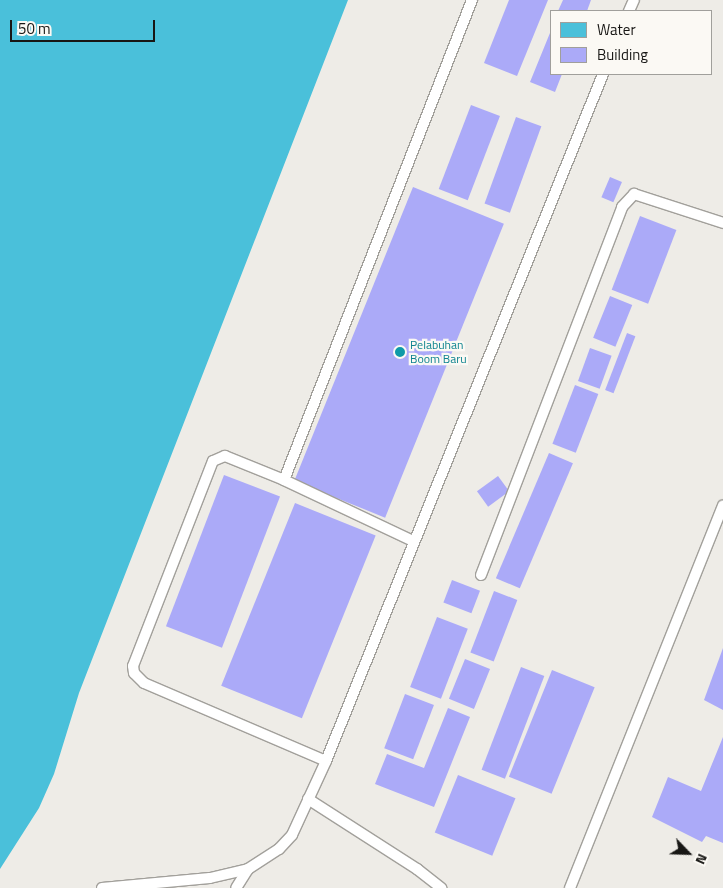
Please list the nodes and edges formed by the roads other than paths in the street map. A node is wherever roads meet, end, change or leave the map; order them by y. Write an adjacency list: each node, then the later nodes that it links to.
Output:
1 (472, 0): 4 (lane)
2 (603, 75): 6 (lane)
3 (723, 222): 7 (lane)
4 (284, 480): 6 (lane); 8 (lane)
5 (723, 506): 14 (lane)
6 (413, 541): 8 (lane)
7 (482, 575)
8 (326, 760): 9 (lane)
9 (308, 799): 10 (lane); 13 (lane)
10 (248, 869): 11 (lane); 12 (lane)
11 (102, 888)
12 (236, 888)
13 (441, 888)
14 (570, 888)

